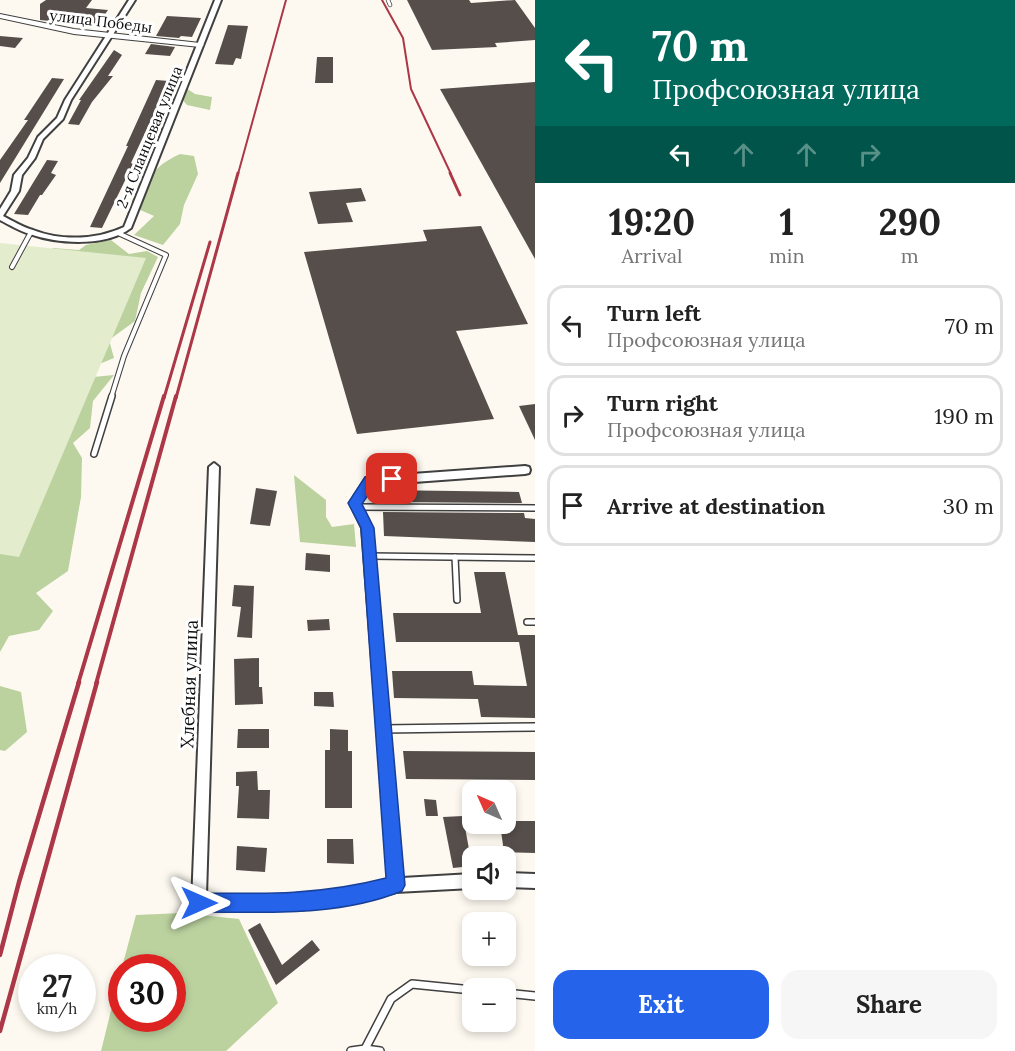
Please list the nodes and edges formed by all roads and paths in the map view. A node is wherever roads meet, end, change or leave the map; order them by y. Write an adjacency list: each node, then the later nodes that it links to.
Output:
1 (132, 0): 6 (street)
2 (218, 0): 7 (street, 2-я Сланцевая улица)
3 (388, 0): 4 (lane)
4 (390, 5)
5 (0, 17): 6 (street, улица Победы)
6 (110, 36): 7 (street, улица Победы); 8 (street)
7 (200, 45): 10 (street, 2-я Сланцевая улица)
8 (0, 216): 9 (street, 2-я Сланцевая улица)
9 (31, 232): 10 (street, 2-я Сланцевая улица); 11 (lane)
10 (118, 233): 12 (lane)
11 (12, 267)
12 (94, 454)
13 (214, 467): 28 (street, Хлебная улица)
14 (525, 470): 15 (street)
15 (357, 507): 16 (lane); 17 (street)
16 (535, 508)
17 (370, 556): 18 (lane); 24 (street)
18 (455, 557): 19 (lane); 20 (lane)
19 (535, 558)
20 (458, 600)
21 (527, 622): 22 (lane)
22 (535, 622)
23 (535, 727): 24 (lane)
24 (383, 729): 28 (street)
25 (516, 880): 26 (street)
26 (535, 881)
27 (462, 882): 28 (street)
28 (396, 885)
29 (462, 989): 32 (lane)
30 (516, 994): 31 (lane)
31 (535, 996)
32 (365, 1049): 33 (lane); 34 (lane)
33 (351, 1051)
34 (380, 1051)

